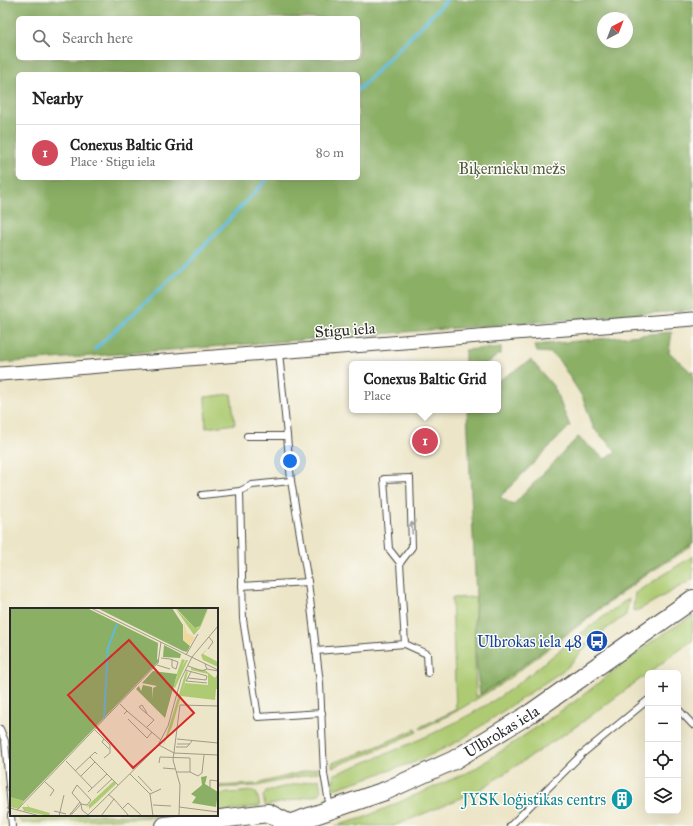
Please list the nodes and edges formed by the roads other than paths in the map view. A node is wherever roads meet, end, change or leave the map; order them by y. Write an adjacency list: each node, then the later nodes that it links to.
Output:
1 (693, 319): 2 (street, Stigu iela)
2 (278, 352): 3 (street, Stigu iela); 5 (lane)
3 (0, 374)
4 (247, 436): 5 (lane)
5 (287, 436): 6 (lane)
6 (291, 481): 7 (lane); 10 (lane)
7 (240, 491): 8 (lane); 11 (lane)
8 (202, 495)
9 (400, 563): 9 (lane, one-way to 9); 13 (lane)
10 (308, 582): 11 (lane); 14 (lane)
11 (242, 586): 18 (lane)
12 (693, 599): 23 (main road, Ulbrokas iela)
13 (405, 644): 14 (lane); 15 (lane)
14 (316, 651): 18 (lane)
15 (428, 673)
16 (645, 702): 28 (lane)
17 (681, 712): 19 (lane)
18 (322, 713): 23 (lane)
19 (693, 725)
20 (0, 729): 21 (lane)
21 (3, 749): 22 (lane)
22 (10, 800)
23 (330, 811): 25 (main road, Ulbrokas iela)
24 (11, 816): 26 (lane)
25 (287, 825): 27 (main road, Ulbrokas iela)
26 (12, 826)
27 (165, 826)
28 (510, 826)

